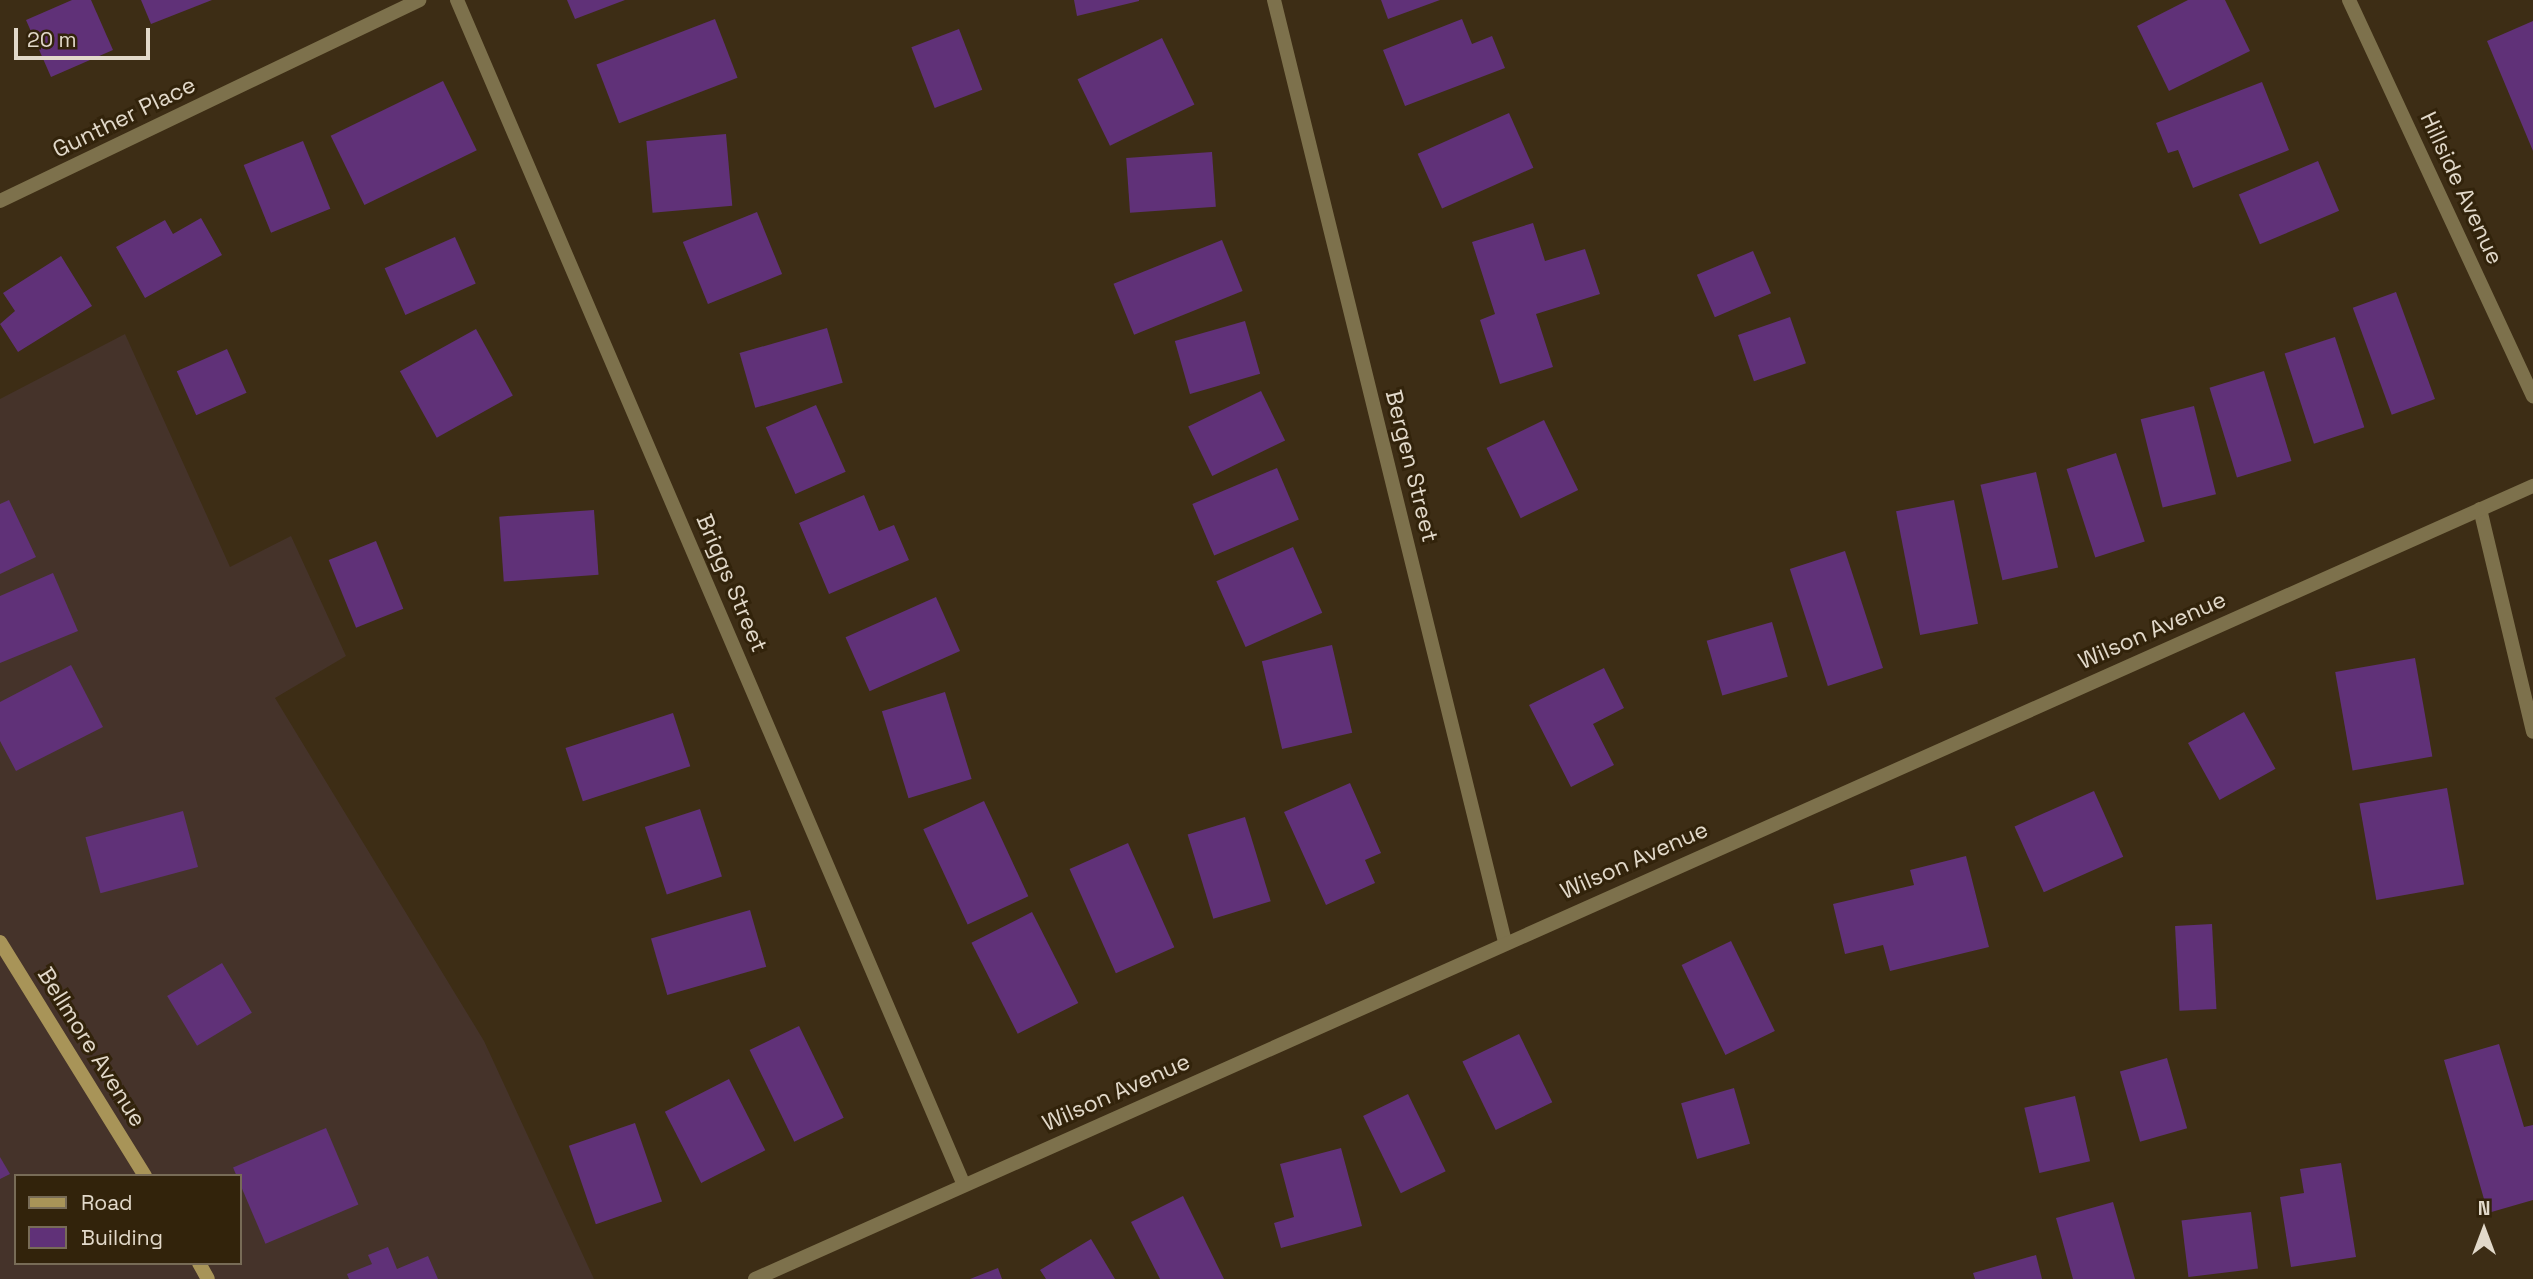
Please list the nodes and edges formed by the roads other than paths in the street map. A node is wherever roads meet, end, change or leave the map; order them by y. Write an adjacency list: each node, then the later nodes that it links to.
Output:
1 (419, 0): 5 (street, Gunther Place)
2 (457, 0): 13 (street, Briggs Street)
3 (1274, 0): 11 (street, Bergen Street)
4 (2350, 0): 6 (street, Hillside Avenue)
5 (0, 201)
6 (2533, 396)
7 (2533, 486): 8 (street, Wilson Avenue)
8 (2480, 509): 9 (street); 11 (street, Wilson Avenue)
9 (2533, 732)
10 (0, 942): 12 (main road, Bellmore Avenue)
11 (1505, 942): 13 (street, Wilson Avenue)
12 (144, 1174)
13 (964, 1185): 14 (street, Wilson Avenue)
14 (755, 1279)

